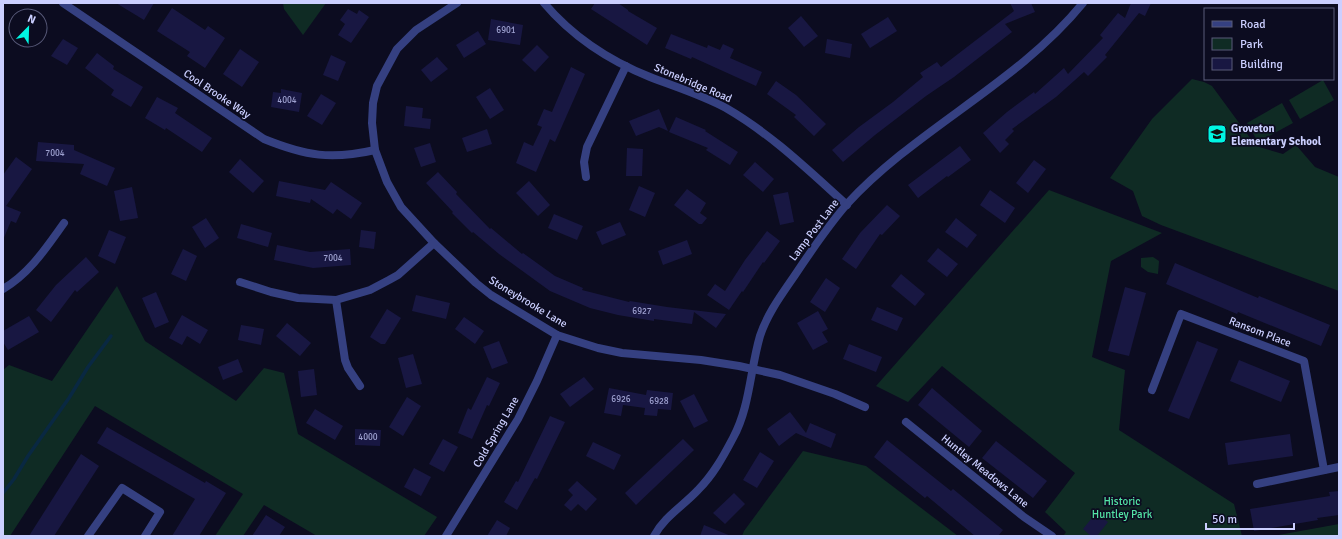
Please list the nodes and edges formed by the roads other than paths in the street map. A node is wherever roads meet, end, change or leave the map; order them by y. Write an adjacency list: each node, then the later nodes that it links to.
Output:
1 (64, 3): 6 (street, Cool Brooke Way)
2 (457, 3): 6 (street, Stoneybrooke Lane)
3 (544, 3): 5 (street, Stonebridge Road)
4 (1082, 3): 8 (street, Lamp Post Lane)
5 (626, 66): 7 (street); 8 (street, Stonebridge Road)
6 (375, 150): 10 (street, Stoneybrooke Lane)
7 (586, 178)
8 (847, 205): 15 (street, Lamp Post Lane)
9 (64, 223): 12 (street)
10 (434, 242): 13 (street); 14 (street, Stoneybrooke Lane)
11 (240, 282): 13 (street)
12 (3, 289)
13 (336, 300): 16 (street)
14 (557, 335): 15 (street, Stoneybrooke Lane); 25 (street, Cold Spring Lane)
15 (753, 369): 18 (street, Stoneybrooke Lane); 26 (street, Lamp Post Lane)
16 (360, 386)
17 (1152, 390): 21 (street, Ransom Place)
18 (865, 407)
19 (906, 422): 27 (street, Huntley Meadows Lane)
20 (1339, 467): 21 (street)
21 (1324, 470): 22 (street)
22 (1257, 484)
23 (88, 536): 24 (street)
24 (144, 536)
25 (446, 536)
26 (654, 536)
27 (1052, 536)

